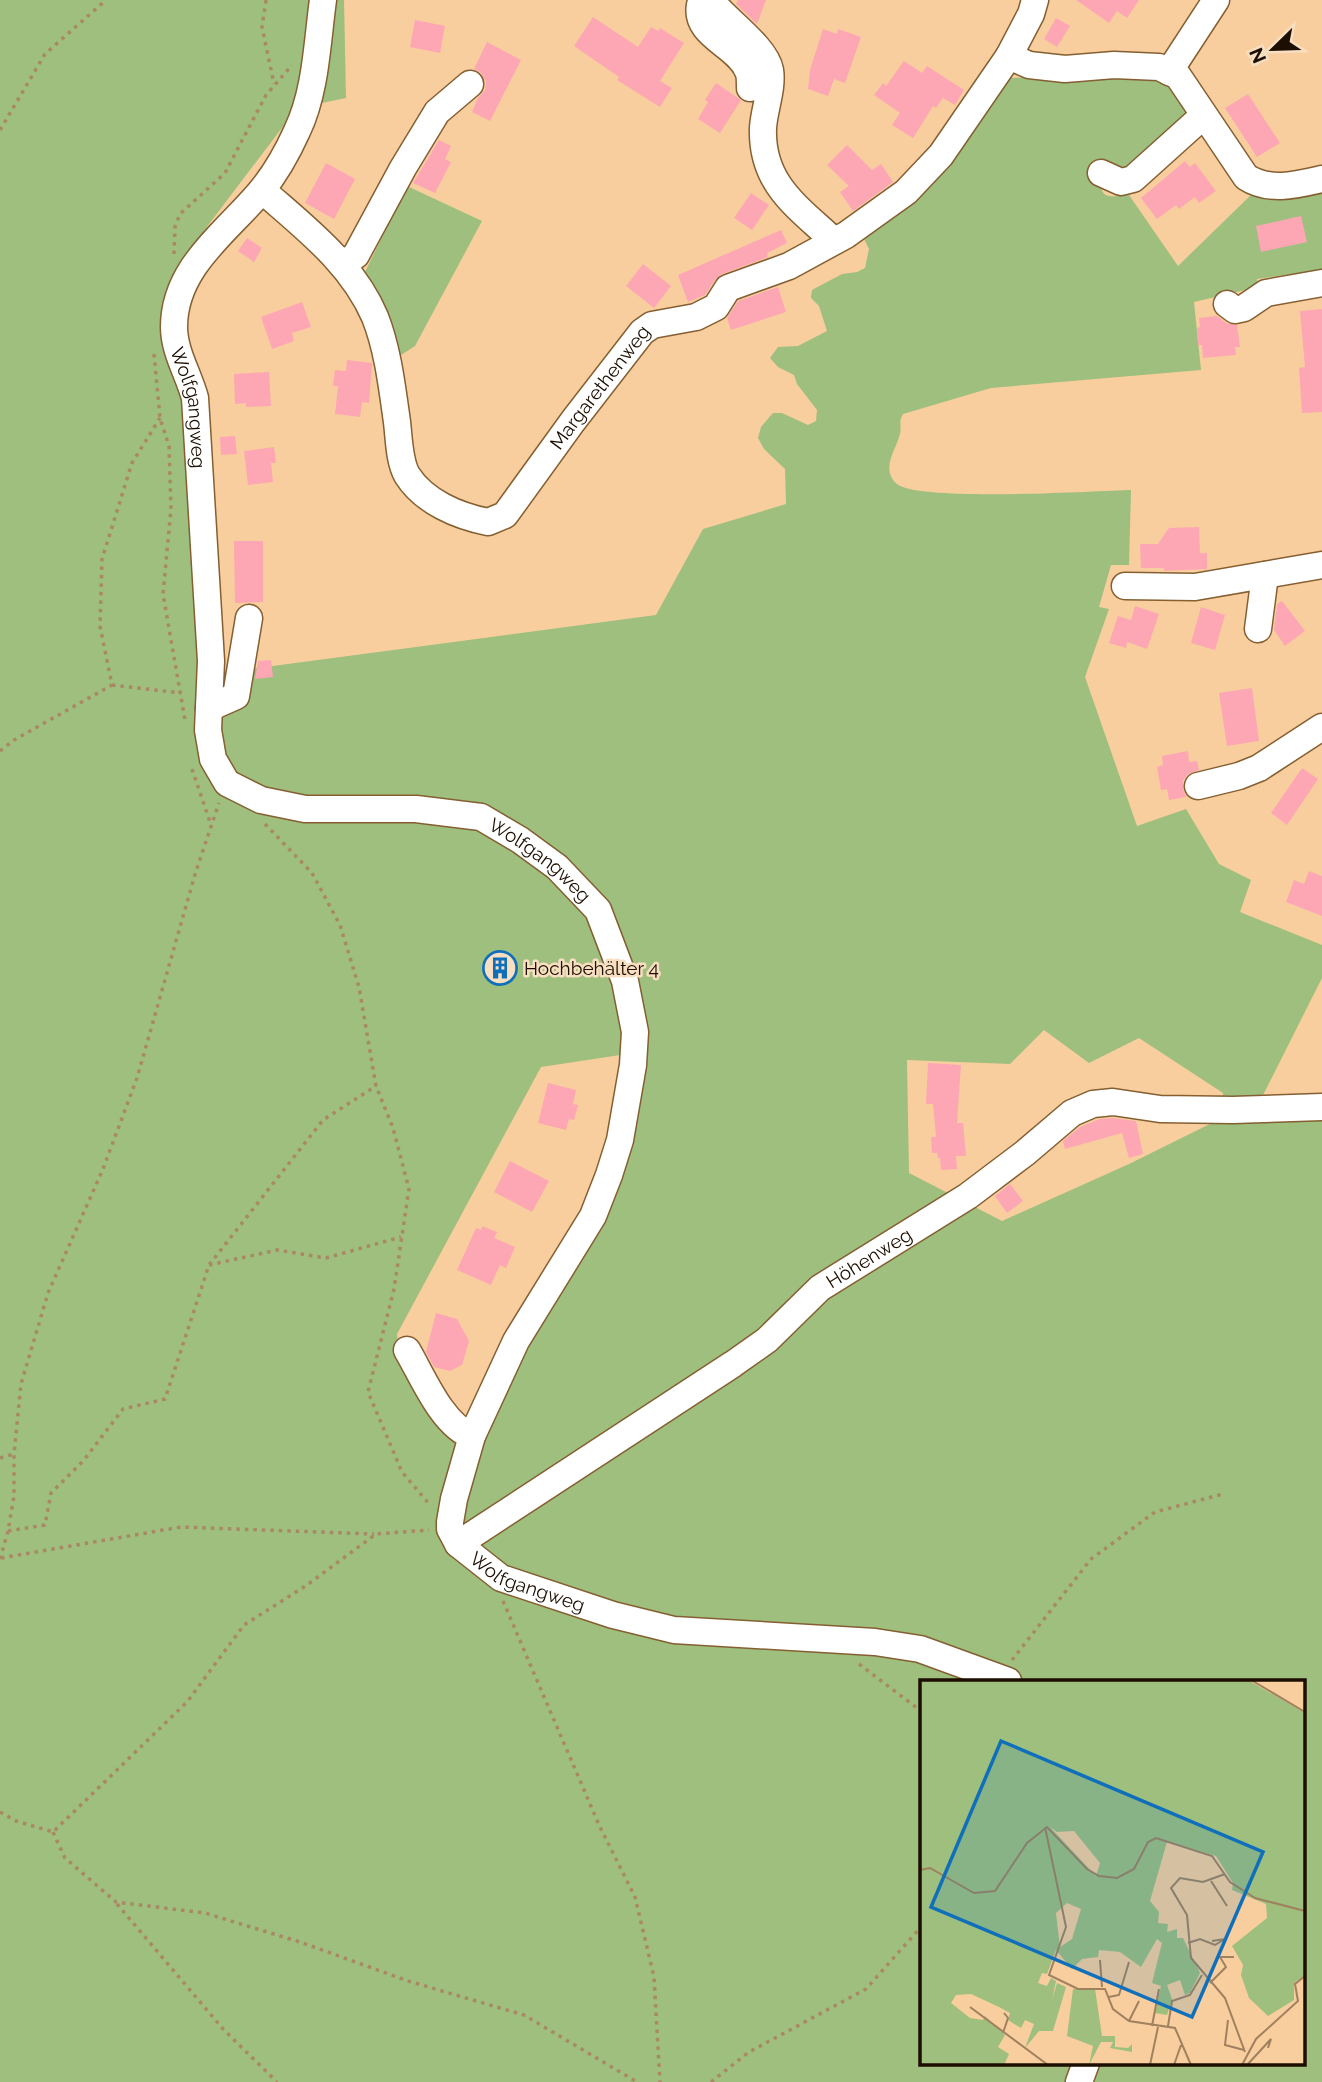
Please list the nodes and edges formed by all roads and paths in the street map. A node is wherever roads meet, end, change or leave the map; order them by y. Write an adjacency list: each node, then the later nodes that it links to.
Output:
1 (106, 0): 12 (path)
2 (266, 0): 9 (path)
3 (323, 0): 15 (street, Wolfgangweg)
4 (1035, 0): 6 (street, Margarethenweg)
5 (1216, 0): 7 (street)
6 (1009, 55): 7 (street); 16 (street, Margarethenweg)
7 (1169, 72): 11 (street)
8 (470, 84): 17 (street)
9 (275, 85)
10 (750, 88): 16 (street)
11 (1203, 116): 13 (street); 14 (street)
12 (0, 130)
13 (1101, 173)
14 (1322, 179)
15 (262, 190): 17 (street, Margarethenweg); 28 (street, Wolfgangweg)
16 (834, 242): 17 (street, Margarethenweg)
17 (343, 265)
18 (1322, 283): 19 (street)
19 (1227, 304)
20 (160, 418): 26 (path)
21 (1322, 565): 22 (street)
22 (1265, 575): 23 (street); 25 (street)
23 (1125, 586)
24 (249, 618): 28 (street)
25 (1258, 629)
26 (112, 685): 27 (path); 30 (path)
27 (181, 693)
28 (209, 708): 31 (street, Wolfgangweg)
29 (1322, 727): 32 (street)
30 (0, 751)
31 (227, 783): 39 (street, Wolfgangweg); 40 (path)
32 (1198, 786)
33 (257, 816): 34 (path)
34 (376, 1086): 36 (path); 37 (path)
35 (1322, 1107): 44 (street, Höhenweg)
36 (401, 1237): 37 (path); 44 (path)
37 (209, 1265): 43 (path)
38 (407, 1350): 39 (street)
39 (472, 1436): 44 (street, Wolfgangweg)
40 (14, 1454): 41 (path); 43 (path)
41 (0, 1458)
42 (1223, 1494): 49 (path)
43 (8, 1531): 46 (path)
44 (454, 1533): 45 (path); 47 (street, Wolfgangweg)
45 (376, 1534): 46 (path); 52 (path)
46 (0, 1559)
47 (489, 1570): 49 (street, Wolfgangweg); 58 (path)
48 (852, 1659): 50 (path)
49 (1004, 1679)
50 (920, 1710)
51 (0, 1812): 52 (path)
52 (53, 1832): 53 (path)
53 (116, 1902): 56 (path); 57 (path)
54 (920, 1928): 59 (path)
55 (1086, 2064): 60 (street)
56 (277, 2082)
57 (637, 2082)
58 (660, 2082)
59 (712, 2082)
60 (1079, 2082)

